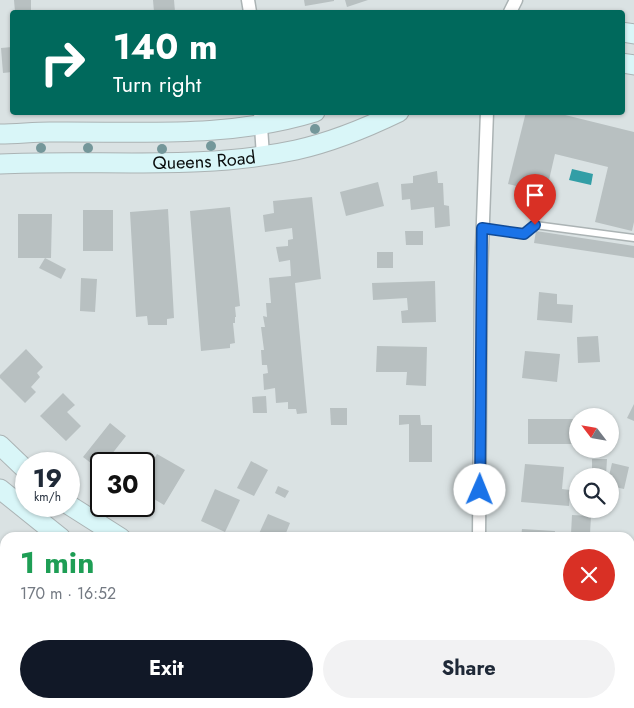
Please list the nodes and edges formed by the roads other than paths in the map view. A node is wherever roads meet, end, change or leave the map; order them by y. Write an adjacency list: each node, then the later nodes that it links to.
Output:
1 (291, 115): 4 (main road, Queens Road)
2 (393, 115): 6 (main road, Queens Road)
3 (487, 115): 8 (street)
4 (260, 119): 5 (main road, Queens Road); 6 (street)
5 (9, 134): 7 (main road)
6 (263, 156): 7 (main road, Queens Road)
7 (8, 164)
8 (482, 228): 9 (lane); 16 (street)
9 (634, 238)
10 (0, 445): 11 (main road)
11 (15, 459)
12 (0, 489): 14 (main road)
13 (80, 512): 15 (main road)
14 (54, 532)
15 (112, 532)
16 (479, 532)

